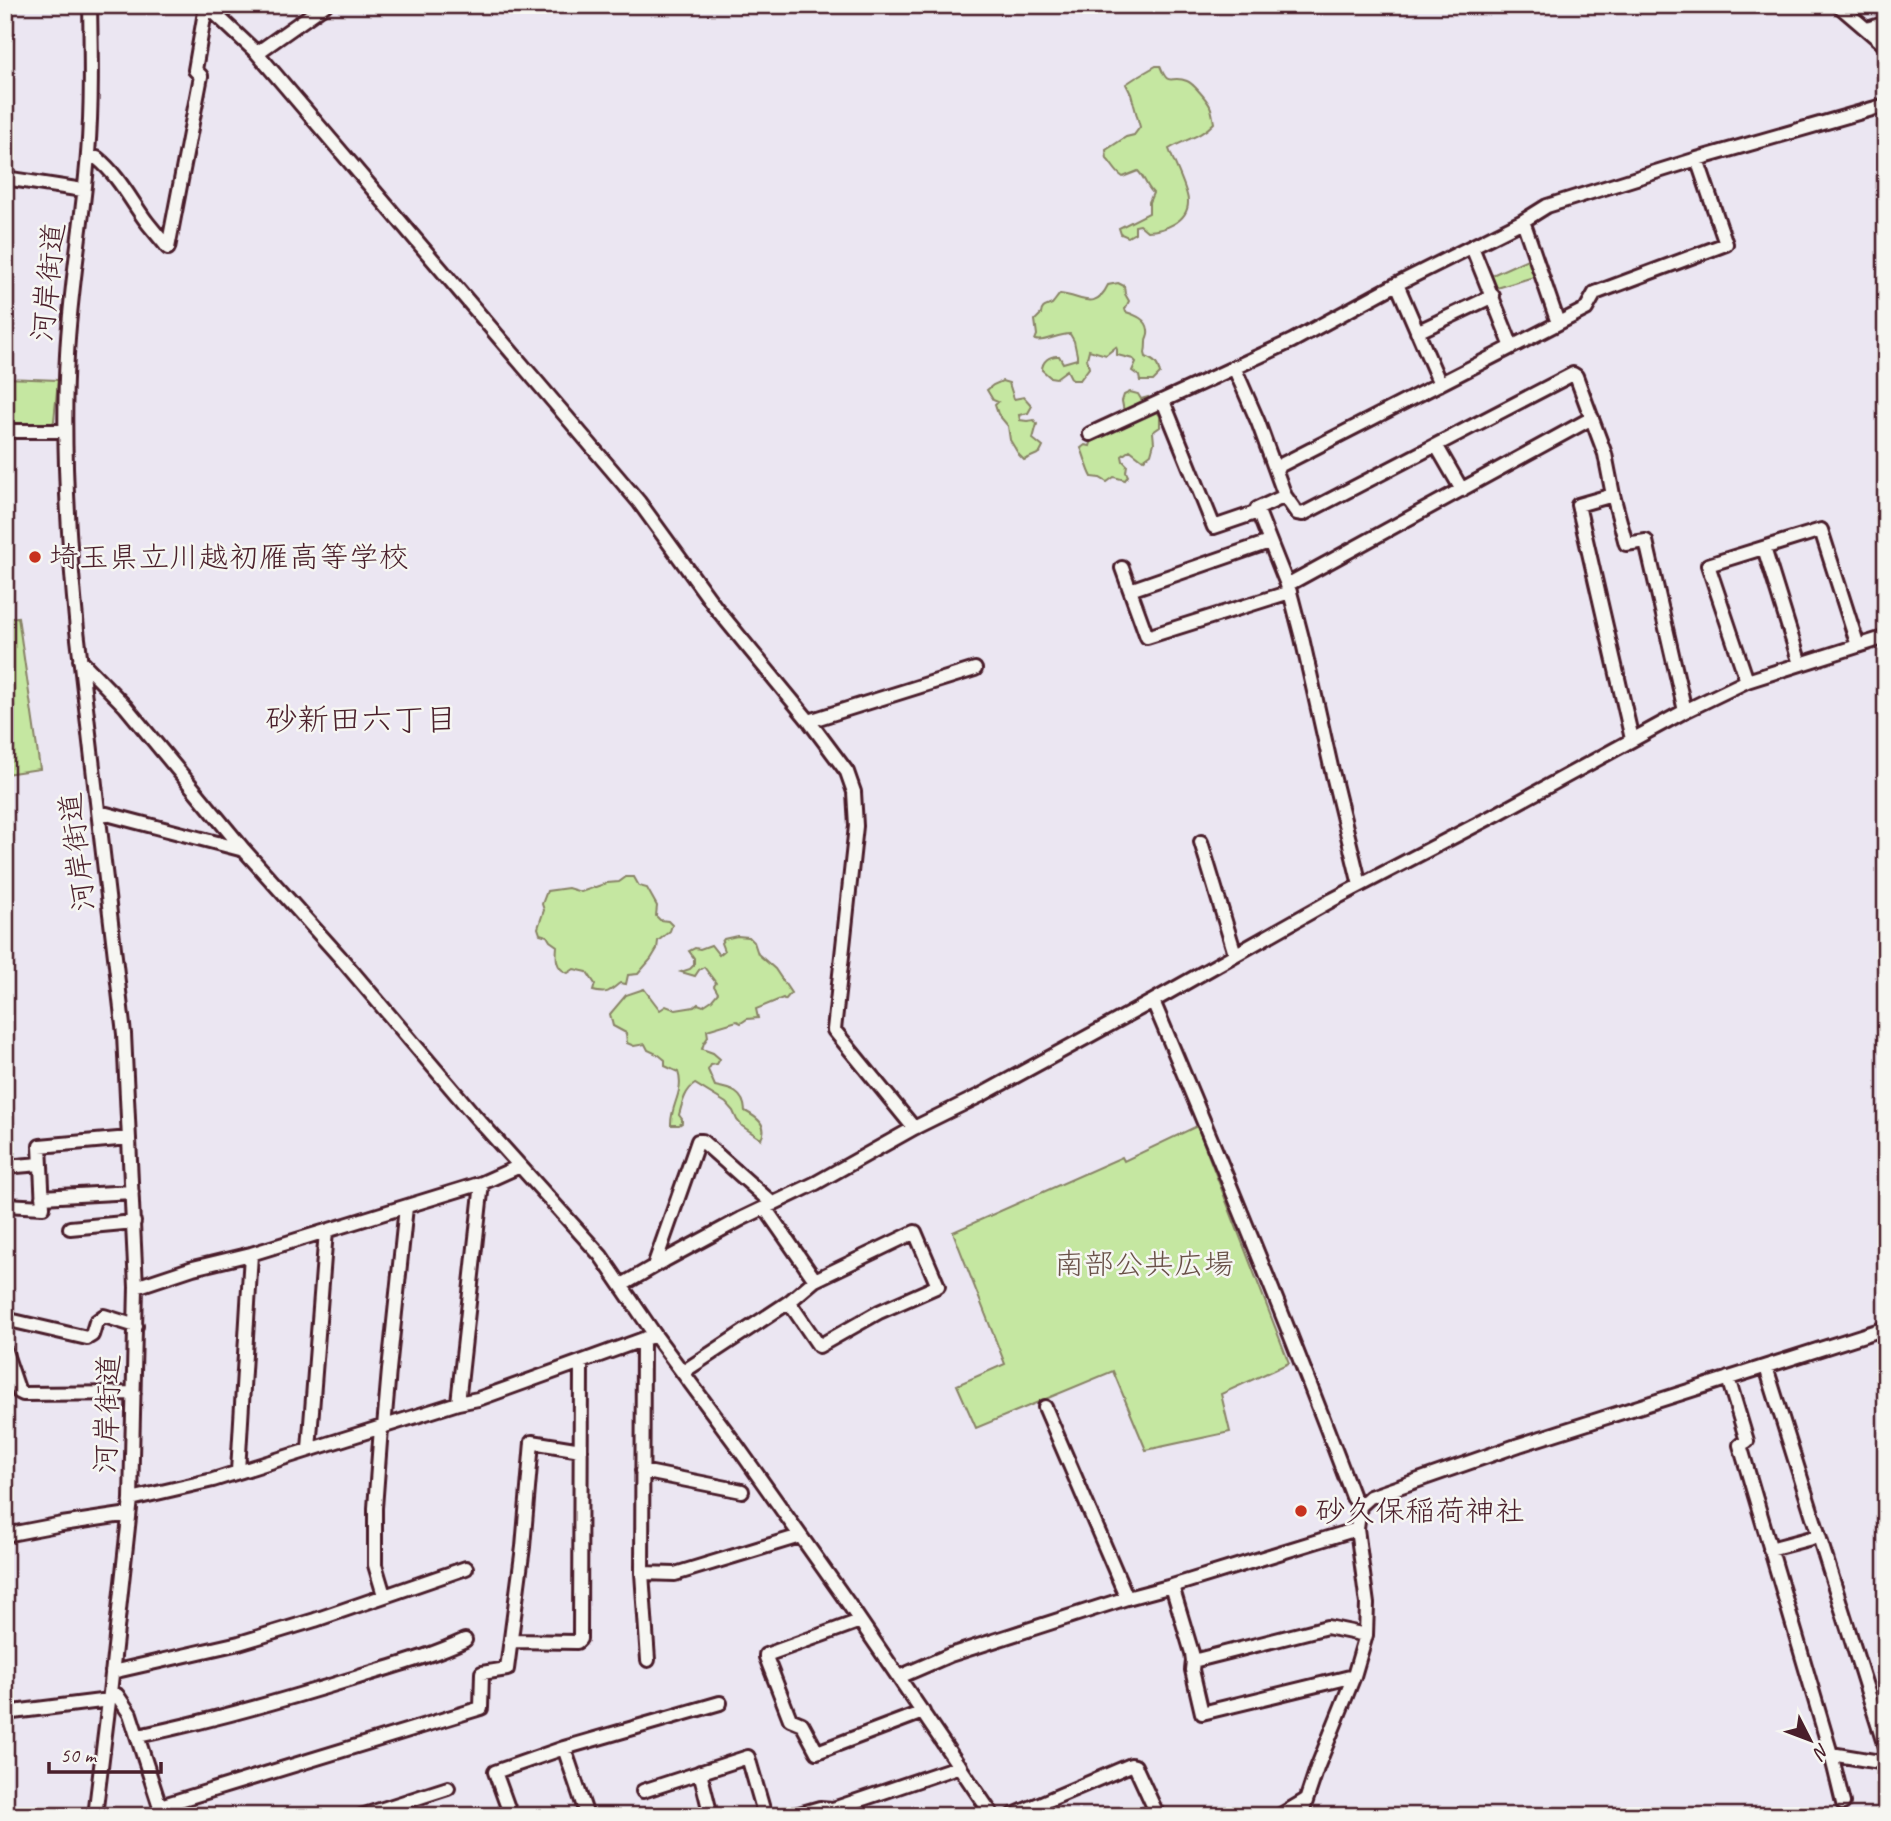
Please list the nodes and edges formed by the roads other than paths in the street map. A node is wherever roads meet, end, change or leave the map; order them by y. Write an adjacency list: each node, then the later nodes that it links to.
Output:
1 (90, 5): 10 (street, 河岸街道)
2 (325, 5): 8 (street)
3 (1839, 5): 6 (street)
4 (206, 6): 8 (street); 10 (street)
5 (1886, 23): 6 (street)
6 (1867, 29): 7 (street)
7 (1886, 46)
8 (257, 53): 46 (street)
9 (1886, 105): 11 (street)
10 (88, 158): 13 (street, 河岸街道)
11 (1697, 159): 14 (street); 18 (street)
12 (5, 178): 13 (street)
13 (83, 190): 26 (street, 河岸街道)
14 (1523, 221): 15 (street); 18 (street)
15 (1472, 247): 16 (street); 17 (street)
16 (1397, 284): 19 (street); 21 (street)
17 (1493, 296): 19 (street); 20 (street)
18 (1558, 323): 20 (street)
19 (1417, 332): 22 (street)
20 (1512, 347): 22 (street)
21 (1234, 367): 23 (street); 29 (street)
22 (1440, 384): 29 (street)
23 (1163, 401): 27 (street); 33 (street)
24 (1592, 418): 28 (street); 30 (street); 31 (street)
25 (5, 431): 26 (street)
26 (64, 431): 41 (street, 河岸街道)
27 (1090, 434)
28 (1436, 444): 30 (street); 32 (street)
29 (1275, 468): 32 (street)
30 (1462, 490): 37 (street)
31 (1613, 495): 45 (street); 47 (street)
32 (1285, 496): 33 (street)
33 (1258, 512): 34 (street)
34 (1269, 542): 37 (street); 38 (street)
35 (1764, 548): 40 (street); 42 (street); 44 (street)
36 (1122, 568): 38 (street)
37 (1289, 589): 38 (street); 51 (street)
38 (1130, 590)
39 (1886, 637): 40 (street)
40 (1857, 646): 42 (street)
41 (80, 660): 48 (street, 河岸街道); 50 (street)
42 (1800, 664): 44 (street)
43 (975, 669): 46 (street)
44 (1747, 681): 45 (street)
45 (1685, 711): 47 (street)
46 (809, 721): 54 (street)
47 (1632, 739): 51 (street)
48 (99, 813): 50 (street); 55 (street, 河岸街道)
49 (1201, 842): 52 (street)
50 (244, 850): 57 (street)
51 (1360, 885): 52 (street)
52 (1235, 954): 53 (street)
53 (1153, 1001): 54 (street); 93 (street)
54 (914, 1128): 63 (street)
55 (129, 1138): 56 (street); 60 (street, 河岸街道)
56 (40, 1164): 58 (street); 61 (street)
57 (520, 1166): 59 (street); 71 (street)
58 (5, 1167)
59 (482, 1183): 64 (street); 84 (street)
60 (132, 1192): 61 (street); 65 (street, 河岸街道)
61 (42, 1197): 62 (street)
62 (5, 1205)
63 (769, 1206): 69 (street); 69 (street); 70 (street)
64 (406, 1207): 67 (street); 86 (street)
65 (134, 1222): 66 (street); 72 (street, 河岸街道)
66 (70, 1228)
67 (326, 1231): 68 (street); 87 (street)
68 (251, 1254): 72 (street); 89 (street)
69 (654, 1266): 71 (street)
70 (815, 1280): 73 (street); 73 (street)
71 (622, 1285): 77 (street)
72 (136, 1287): 75 (street, 河岸街道)
73 (789, 1302): 81 (street)
74 (5, 1319): 75 (street)
75 (136, 1326): 83 (street, 河岸街道)
76 (1886, 1328): 80 (street)
77 (649, 1337): 79 (street); 81 (street); 90 (street)
78 (5, 1351): 83 (street)
79 (581, 1362): 84 (street); 88 (street)
80 (1766, 1367): 82 (street); 97 (street)
81 (683, 1372): 98 (street)
82 (1728, 1378): 93 (street); 99 (street)
83 (134, 1393): 92 (street, 河岸街道)
84 (458, 1403): 86 (street)
85 (1045, 1407): 104 (street)
86 (383, 1428): 87 (street); 103 (street)
87 (309, 1449): 89 (street)
88 (581, 1450): 108 (street); 108 (street)
89 (238, 1471): 92 (street)
90 (642, 1471): 91 (street); 101 (street)
91 (742, 1492)
92 (131, 1499): 94 (street, 河岸街道)
93 (1360, 1506): 95 (street)
94 (129, 1514): 96 (street); 111 (street, 河岸街道)
95 (1357, 1529): 102 (street); 106 (street)
96 (5, 1535)
97 (1819, 1535): 99 (street); 120 (street)
98 (800, 1536): 101 (street); 105 (street)
99 (1770, 1549): 121 (street)
100 (466, 1568): 103 (street)
101 (642, 1573): 109 (street)
102 (1172, 1586): 104 (street); 110 (street)
103 (384, 1595): 111 (street)
104 (1127, 1598): 113 (street)
105 (860, 1621): 113 (street); 116 (street)
106 (1366, 1634): 110 (street); 112 (street)
107 (465, 1640): 118 (street)
108 (511, 1641): 129 (street)
109 (648, 1660)
110 (1193, 1661): 112 (street)
111 (112, 1672): 114 (street, 河岸街道)
112 (1354, 1676): 127 (street)
113 (899, 1677): 116 (street)
114 (110, 1697): 117 (street); 118 (street); 131 (street, 河岸街道)
115 (720, 1703): 119 (street)
116 (923, 1712): 123 (street)
117 (5, 1713)
118 (138, 1736): 129 (street)
119 (564, 1748): 133 (street); 134 (street)
120 (1886, 1750)
121 (1830, 1754): 122 (street); 128 (street)
122 (1886, 1763)
123 (960, 1766): 130 (street); 138 (street)
124 (700, 1772): 126 (street); 135 (street); 136 (street)
125 (448, 1788): 132 (street)
126 (643, 1791)
127 (1306, 1800): 141 (street); 142 (street)
128 (1843, 1803)
129 (162, 1811)
130 (834, 1813): 137 (street)
131 (95, 1816)
132 (361, 1816)
133 (512, 1816)
134 (587, 1816)
135 (711, 1816)
136 (765, 1816)
137 (792, 1816)
138 (993, 1816)
139 (1011, 1816): 140 (street)
140 (1158, 1816)
141 (1279, 1816)
142 (1301, 1816)

